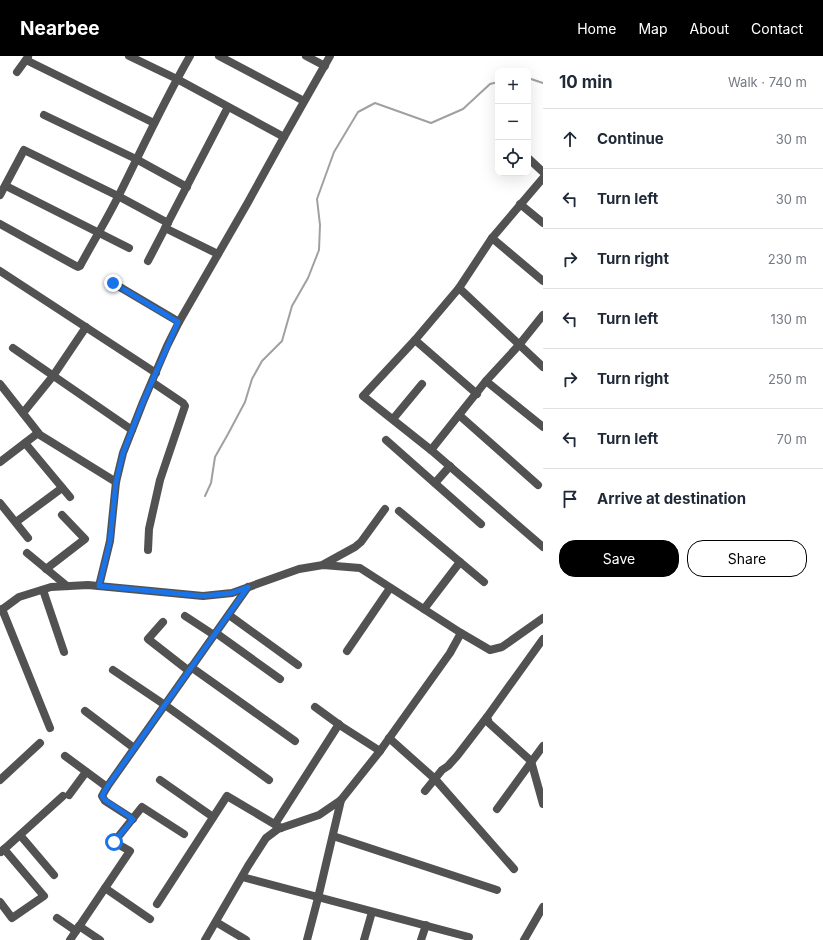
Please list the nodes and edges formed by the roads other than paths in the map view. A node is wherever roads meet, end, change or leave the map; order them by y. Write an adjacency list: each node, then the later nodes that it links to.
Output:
1 (129, 56): 9 (street)
2 (190, 56): 9 (street)
3 (219, 56): 10 (street)
4 (306, 56): 7 (street)
5 (330, 56): 7 (street)
6 (27, 58): 8 (street); 13 (street)
7 (325, 66): 10 (street)
8 (17, 72)
9 (177, 79): 11 (street); 13 (street)
10 (304, 101): 14 (street)
11 (228, 107): 14 (street); 20 (street)
12 (44, 115): 15 (street)
13 (154, 123): 15 (street)
14 (284, 137): 30 (street)
15 (136, 159): 20 (street); 22 (street)
16 (531, 161): 17 (street)
17 (543, 172)
18 (543, 178): 23 (street)
19 (6, 186): 21 (street); 22 (street); 27 (street)
20 (187, 187): 26 (street)
21 (0, 195)
22 (118, 196): 26 (street); 27 (street)
23 (520, 204): 24 (street); 28 (street)
24 (543, 223)
25 (0, 224): 27 (street)
26 (167, 225): 30 (street); 31 (street)
27 (99, 232): 29 (street)
28 (492, 238): 33 (street); 35 (street)
29 (129, 248)
30 (218, 254): 37 (street)
31 (148, 261)
32 (0, 271): 38 (street)
33 (543, 281)
34 (113, 283): 37 (street)
35 (459, 288): 39 (street); 40 (street)
36 (543, 315): 40 (street)
37 (178, 322): 43 (street)
38 (86, 327): 43 (street); 44 (street)
39 (415, 340): 49 (street); 52 (street)
40 (518, 345): 42 (street); 45 (street)
41 (13, 348): 44 (street)
42 (543, 367)
43 (156, 373): 46 (street)
44 (53, 376): 50 (street); 54 (street)
45 (486, 381): 49 (street); 53 (street)
46 (152, 382): 54 (street); 74 (street)
47 (0, 384): 50 (street)
48 (422, 384): 52 (street)
49 (477, 394): 51 (street)
50 (23, 413): 55 (street)
51 (459, 415): 58 (street); 63 (street)
52 (393, 419): 58 (street)
53 (543, 427)
54 (132, 430): 61 (street)
55 (38, 433): 57 (street); 61 (street)
56 (386, 440): 62 (street)
57 (25, 443): 59 (street); 64 (street)
58 (431, 450): 60 (street)
59 (1, 460)
60 (450, 466): 62 (street); 73 (street)
61 (116, 482): 81 (street)
62 (435, 483): 71 (street)
63 (538, 485)
64 (62, 488): 65 (street); 70 (street)
65 (70, 497)
66 (0, 503): 70 (street)
67 (385, 509): 77 (street)
68 (399, 511): 76 (street)
69 (62, 515): 78 (street)
70 (16, 522): 72 (street)
71 (481, 524)
72 (28, 538)
73 (543, 547)
74 (148, 550)
75 (27, 553): 78 (street)
76 (460, 562): 79 (street); 85 (street)
77 (323, 565): 82 (street); 83 (street)
78 (46, 569): 80 (street)
79 (484, 582)
80 (67, 586): 81 (street); 84 (street)
81 (99, 586): 82 (street)
82 (248, 587): 87 (street)
83 (390, 588): 85 (street); 94 (street)
84 (43, 590): 86 (street); 95 (street)
85 (424, 609): 92 (street)
86 (1, 610): 105 (street)
87 (229, 614): 91 (street); 96 (street)
88 (185, 616): 91 (street)
89 (542, 621): 92 (street)
90 (163, 622): 97 (street)
91 (215, 634): 97 (street); 99 (street)
92 (461, 634): 106 (street)
93 (543, 639): 103 (street)
94 (347, 651)
95 (64, 652)
96 (298, 666)
97 (190, 669): 100 (street); 107 (street)
98 (112, 670): 100 (street)
99 (280, 679)
100 (165, 705): 110 (street); 118 (street)
101 (315, 707): 104 (street)
102 (85, 711): 110 (street)
103 (487, 717): 113 (street); 116 (street)
104 (339, 724): 111 (street); 126 (street)
105 (50, 728)
106 (389, 738): 111 (street); 116 (street)
107 (295, 741)
108 (40, 743): 115 (street)
109 (543, 746): 113 (street)
110 (134, 748): 119 (street)
111 (380, 751): 121 (street)
112 (65, 756): 114 (street)
113 (531, 761): 122 (street); 123 (street)
114 (86, 772): 119 (street); 128 (street)
115 (1, 777)
116 (435, 779): 120 (street); 131 (street)
117 (160, 780): 124 (street)
118 (269, 780)
119 (107, 787): 125 (street)
120 (425, 791)
121 (341, 800): 126 (street); 129 (street)
122 (543, 804)
123 (497, 809)
124 (213, 817): 126 (street); 138 (street)
125 (133, 819): 127 (street); 134 (street)
126 (278, 826): 133 (street)
127 (184, 834)
128 (20, 835): 130 (street); 132 (street)
129 (333, 836): 135 (street); 136 (street)
130 (2, 850): 137 (street)
131 (514, 869)
132 (54, 875)
133 (242, 877): 136 (street); 143 (street)
134 (105, 888): 142 (street); 145 (street)
135 (497, 890)
136 (318, 898): 140 (street); 151 (street)
137 (0, 902)
138 (157, 904)
139 (543, 907): 154 (street)
140 (372, 912): 144 (street); 152 (street)
141 (57, 918): 145 (street)
142 (150, 919)
143 (216, 922): 149 (street); 150 (street)
144 (426, 925): 146 (street); 153 (street)
145 (77, 928): 147 (street); 148 (street)
146 (469, 937)
147 (70, 940)
148 (100, 940)
149 (205, 940)
150 (246, 940)
151 (307, 940)
152 (364, 940)
153 (421, 940)
154 (524, 940)

